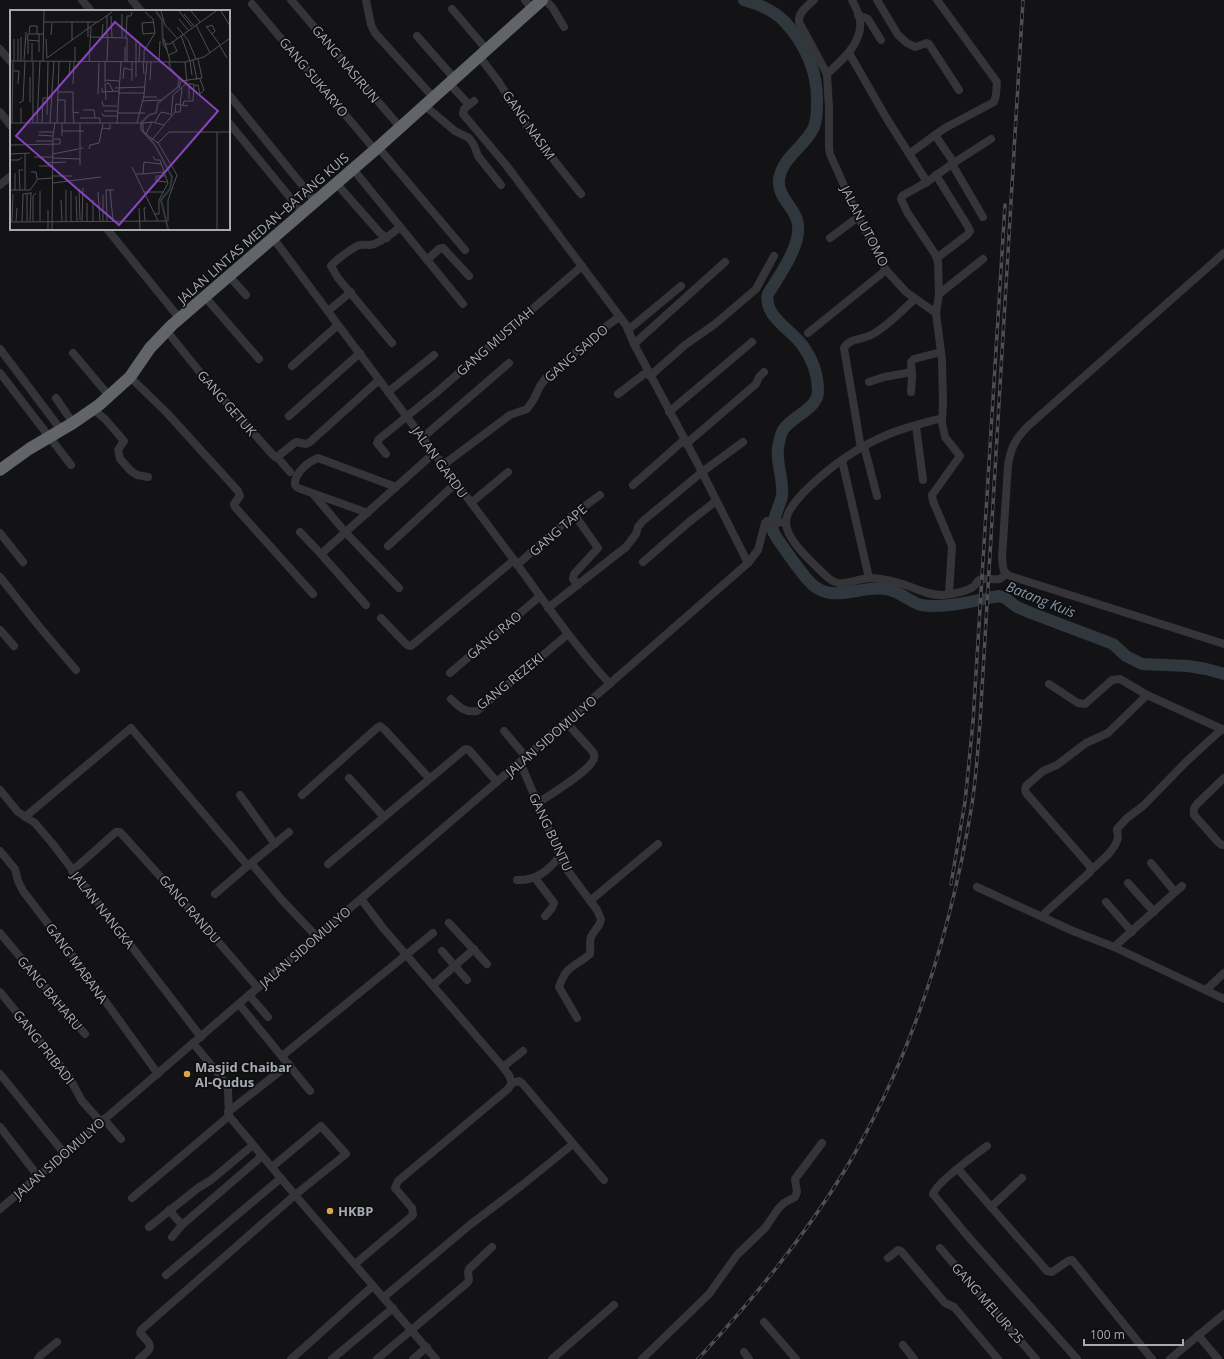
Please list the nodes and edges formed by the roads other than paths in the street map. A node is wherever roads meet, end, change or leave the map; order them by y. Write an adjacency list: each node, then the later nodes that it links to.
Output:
1 (82, 0): 13 (street)
2 (132, 0): 14 (street)
3 (291, 0): 31 (street, GANG NASIRUN)
4 (366, 0): 27 (street)
5 (544, 0): 11 (highway, JALAN LINTAS MEDAN–BATANG KUIS); 16 (street)
6 (814, 0): 23 (street)
7 (852, 0): 15 (street)
8 (877, 0): 25 (street)
9 (937, 0): 32 (street)
10 (252, 4): 34 (street, GANG SUKARYO)
11 (529, 4): 20 (highway, JALAN LINTAS MEDAN–BATANG KUIS)
12 (452, 9): 20 (street, GANG NASIM)
13 (90, 10)
14 (140, 10)
15 (858, 15): 18 (street); 21 (street)
16 (564, 27)
17 (417, 36): 24 (street)
18 (881, 40)
19 (0, 49): 22 (street)
20 (483, 53): 24 (highway, JALAN LINTAS MEDAN–BATANG KUIS); 42 (street, GANG NASIM)
21 (849, 53): 23 (street); 35 (street)
22 (10, 61)
23 (827, 74): 45 (street, JALAN UTOMO)
24 (452, 80): 27 (highway, JALAN LINTAS MEDAN–BATANG KUIS); 59 (street)
25 (959, 90)
26 (230, 96): 43 (street)
27 (429, 101): 31 (highway, JALAN LINTAS MEDAN–BATANG KUIS); 41 (street)
28 (0, 112): 30 (street)
29 (230, 124): 44 (street)
30 (10, 125)
31 (400, 127): 34 (highway, JALAN LINTAS MEDAN–BATANG KUIS)
32 (935, 136): 35 (street); 36 (street)
33 (991, 139): 36 (street)
34 (377, 148): 37 (highway, JALAN LINTAS MEDAN–BATANG KUIS); 52 (street, GANG SUKARYO)
35 (909, 154): 39 (street)
36 (953, 163): 38 (street); 46 (street)
37 (353, 169): 40 (highway, JALAN LINTAS MEDAN–BATANG KUIS); 47 (street)
38 (936, 175): 39 (street); 55 (street)
39 (927, 182): 55 (street)
40 (336, 183): 43 (highway, JALAN LINTAS MEDAN–BATANG KUIS); 50 (street)
41 (501, 185)
42 (581, 194)
43 (315, 201): 44 (highway, JALAN LINTAS MEDAN–BATANG KUIS)
44 (302, 212): 49 (highway, JALAN LINTAS MEDAN–BATANG KUIS)
45 (858, 217): 51 (street); 60 (street, JALAN UTOMO)
46 (983, 217)
47 (400, 227): 50 (street); 57 (street)
48 (108, 230): 73 (street)
49 (273, 238): 61 (highway, JALAN LINTAS MEDAN–BATANG KUIS); 70 (street, JALAN GARDU)
50 (387, 238): 64 (street)
51 (830, 238)
52 (465, 250)
53 (1224, 253): 146 (street)
54 (774, 256): 92 (street)
55 (937, 258): 65 (street)
56 (983, 258): 65 (street)
57 (427, 260): 62 (street); 69 (street)
58 (725, 262): 80 (street)
59 (582, 266): 72 (street); 104 (street, GANG MUSTIAH)
60 (886, 270): 68 (street, JALAN UTOMO); 77 (street)
61 (229, 276): 66 (street); 67 (highway, JALAN LINTAS MEDAN–BATANG KUIS)
62 (469, 276)
63 (681, 286): 76 (street)
64 (351, 292): 70 (street); 79 (street)
65 (939, 294): 71 (street)
66 (246, 295)
67 (205, 297): 73 (highway, JALAN LINTAS MEDAN–BATANG KUIS); 86 (street)
68 (915, 299): 71 (street, JALAN UTOMO); 113 (street)
69 (463, 304)
70 (328, 311): 74 (street, JALAN GARDU)
71 (936, 313): 82 (street)
72 (620, 317): 76 (street); 119 (street, GANG SAIDO)
73 (180, 318): 75 (highway, JALAN LINTAS MEDAN–BATANG KUIS)
74 (338, 325): 84 (street, JALAN GARDU); 88 (street)
75 (166, 330): 93 (highway, JALAN LINTAS MEDAN–BATANG KUIS); 116 (street, GANG GETUK)
76 (628, 330): 80 (street)
77 (808, 333)
78 (752, 342): 102 (street)
79 (392, 343)
80 (634, 344): 92 (street)
81 (0, 349): 108 (street)
82 (941, 352): 90 (street); 105 (street)
83 (73, 353): 99 (street)
84 (360, 353): 94 (street, JALAN GARDU); 103 (street)
85 (434, 355): 96 (street)
86 (259, 360)
87 (509, 363): 110 (street)
88 (292, 366)
89 (764, 372): 111 (street)
90 (912, 372): 95 (street); 97 (street)
91 (0, 373): 109 (street)
92 (649, 374): 98 (street); 102 (street)
93 (130, 377): 99 (highway, JALAN LINTAS MEDAN–BATANG KUIS); 151 (street)
94 (379, 380): 96 (street, JALAN GARDU); 116 (street)
95 (869, 382)
96 (388, 392): 104 (street, JALAN GARDU)
97 (911, 392)
98 (618, 394)
99 (110, 397): 101 (highway, JALAN LINTAS MEDAN–BATANG KUIS)
100 (56, 398): 106 (street)
101 (94, 410): 106 (highway, JALAN LINTAS MEDAN–BATANG KUIS); 124 (street)
102 (669, 412): 111 (street)
103 (289, 416)
104 (406, 416): 110 (street, JALAN GARDU); 115 (street, GANG MUSTIAH)
105 (942, 418): 107 (street); 152 (street)
106 (73, 423): 108 (highway, JALAN LINTAS MEDAN–BATANG KUIS)
107 (916, 426): 113 (street); 125 (street)
108 (61, 430): 109 (highway, JALAN LINTAS MEDAN–BATANG KUIS)
109 (48, 437): 118 (street); 120 (highway, JALAN LINTAS MEDAN–BATANG KUIS)
110 (422, 438): 114 (street, JALAN GARDU)
111 (685, 442): 123 (street); 127 (street)
112 (743, 442): 123 (street)
113 (862, 447): 117 (street); 131 (street)
114 (434, 453): 119 (street, JALAN GARDU); 128 (street)
115 (386, 454)
116 (277, 457): 121 (street, GANG GETUK)
117 (842, 460): 136 (street); 148 (street)
118 (71, 465)
119 (443, 465): 126 (street, JALAN GARDU)
120 (0, 470)
121 (290, 472)
122 (508, 472): 133 (street)
123 (702, 472): 132 (street); 149 (street)
124 (148, 477)
125 (923, 480)
126 (456, 482): 133 (street, JALAN GARDU); 140 (street)
127 (633, 485)
128 (396, 487): 129 (street); 134 (street)
129 (314, 495): 134 (street); 138 (street)
130 (600, 495): 135 (street, GANG TAPE)
131 (877, 496)
132 (716, 501): 143 (street); 145 (street)
133 (471, 503): 144 (street, JALAN GARDU)
134 (368, 513): 138 (street)
135 (574, 514): 144 (street, GANG TAPE); 149 (street)
136 (783, 522): 145 (street, JALAN SIDOMULYO); 148 (street)
137 (300, 532): 141 (street)
138 (346, 532): 141 (street); 150 (street)
139 (0, 533): 142 (street)
140 (388, 546)
141 (321, 554): 154 (street)
142 (23, 562)
143 (643, 562)
144 (516, 563): 153 (street, JALAN GARDU); 156 (street, GANG TAPE)
145 (748, 563): 163 (street, JALAN SIDOMULYO)
146 (1006, 574): 152 (street); 159 (street)
147 (0, 577): 161 (street)
148 (870, 578): 152 (street)
149 (578, 585): 155 (street)
150 (399, 588)
151 (313, 594)
152 (949, 594)
153 (539, 597): 155 (street, JALAN GARDU); 162 (street, GANG RAO)
154 (366, 606)
155 (548, 608): 158 (street, JALAN GARDU)
156 (381, 618)
157 (0, 630): 160 (street)
158 (568, 634): 163 (street, JALAN GARDU); 166 (street, GANG REZEKI)
159 (1224, 644)
160 (14, 646)
161 (76, 670)
162 (450, 673)
163 (610, 684): 167 (street, JALAN SIDOMULYO)
164 (1050, 684): 165 (street)
165 (1147, 695): 168 (street); 190 (street)
166 (451, 699)
167 (566, 722): 170 (street, JALAN SIDOMULYO); 178 (street)
168 (1223, 729): 190 (street)
169 (504, 732): 170 (street, GANG BUNTU)
170 (523, 760): 174 (street, JALAN SIDOMULYO); 178 (street, GANG BUNTU)
171 (348, 778): 180 (street)
172 (429, 778): 174 (street); 177 (street); 180 (street)
173 (1224, 778): 184 (street)
174 (497, 782): 199 (street, JALAN SIDOMULYO)
175 (0, 790): 179 (street, JALAN NANGKA)
176 (240, 795): 182 (street)
177 (302, 796)
178 (538, 803): 186 (street, GANG BUNTU)
179 (25, 817): 189 (street); 191 (street, JALAN NANGKA)
180 (384, 817): 187 (street)
181 (289, 832): 182 (street)
182 (275, 844): 189 (street)
183 (658, 844): 200 (street)
184 (1224, 845)
185 (0, 851): 235 (street, GANG MABANA)
186 (560, 856): 192 (street); 200 (street, GANG BUNTU)
187 (328, 864)
188 (1151, 864): 197 (street)
189 (249, 865): 198 (street); 209 (street)
190 (1091, 870): 204 (street)
191 (72, 871): 219 (street, GANG RANDU); 228 (street, JALAN NANGKA)
192 (535, 878): 193 (street); 203 (street)
193 (517, 880)
194 (1128, 883): 202 (street)
195 (1182, 886): 197 (street)
196 (977, 887): 204 (street)
197 (1175, 892): 202 (street)
198 (215, 894)
199 (361, 899): 209 (street, JALAN SIDOMULYO); 213 (street)
200 (590, 901): 226 (street, GANG BUNTU)
201 (1106, 902): 206 (street)
202 (1154, 912): 206 (street)
203 (545, 916)
204 (1042, 917): 210 (street)
205 (449, 923): 211 (street)
206 (1132, 932): 210 (street)
207 (0, 933): 227 (street, GANG BAHARU)
208 (433, 933): 213 (street)
209 (317, 937): 219 (street, JALAN SIDOMULYO)
210 (1114, 947): 220 (street)
211 (474, 949): 214 (street); 215 (street)
212 (442, 951): 215 (street)
213 (406, 955): 218 (street); 231 (street)
214 (488, 964)
215 (454, 966): 217 (street); 218 (street)
216 (1224, 973): 220 (street)
217 (467, 980)
218 (433, 985): 233 (street)
219 (258, 988): 222 (street, JALAN SIDOMULYO)
220 (1206, 990): 223 (street)
221 (0, 992): 239 (street, GANG PRIBADI)
222 (249, 995): 224 (street, JALAN SIDOMULYO); 225 (street)
223 (1224, 999)
224 (239, 1004): 228 (street, JALAN SIDOMULYO); 231 (street)
225 (268, 1017)
226 (577, 1018)
227 (85, 1034)
228 (201, 1037): 229 (street, JALAN SIDOMULYO)
229 (193, 1043): 235 (street, JALAN SIDOMULYO); 238 (street)
230 (523, 1051): 233 (street)
231 (282, 1056): 232 (street)
232 (289, 1064): 237 (street); 238 (street)
233 (503, 1067): 236 (street)
234 (0, 1074): 246 (street)
235 (158, 1074): 239 (street, JALAN SIDOMULYO)
236 (512, 1083): 243 (street); 265 (street)
237 (310, 1091)
238 (229, 1114): 244 (street); 255 (street)
239 (102, 1121): 241 (street, GANG PRIBADI); 246 (street, JALAN SIDOMULYO)
240 (0, 1127): 250 (street)
241 (120, 1139)
242 (822, 1143): 287 (street)
243 (573, 1144): 253 (street); 268 (street)
244 (253, 1145): 247 (street); 258 (street)
245 (987, 1146): 249 (street)
246 (64, 1153): 250 (street, JALAN SIDOMULYO)
247 (262, 1156): 248 (street); 259 (street)
248 (272, 1167): 251 (street); 254 (street)
249 (958, 1169): 256 (street); 293 (street)
250 (38, 1176): 257 (street, JALAN SIDOMULYO)
251 (281, 1178): 254 (street); 266 (street)
252 (1022, 1178): 256 (street)
253 (604, 1180)
254 (295, 1195): 265 (street); 280 (street)
255 (132, 1198)
256 (991, 1207): 294 (street)
257 (0, 1209)
258 (169, 1210): 259 (street); 260 (street)
259 (182, 1226): 261 (street)
260 (149, 1227)
261 (172, 1237)
262 (492, 1247): 273 (street)
263 (940, 1248): 292 (street, GANG MELUR 25)
264 (888, 1258): 291 (street)
265 (355, 1264): 267 (street)
266 (166, 1275)
267 (374, 1286): 268 (street); 281 (street)
268 (384, 1297): 270 (street)
269 (614, 1305): 286 (street)
270 (393, 1308): 273 (street); 282 (street)
271 (1224, 1314): 274 (street)
272 (764, 1322): 289 (street)
273 (412, 1330): 277 (street); 283 (street)
274 (1198, 1335): 295 (street); 296 (street)
275 (56, 1342): 279 (street)
276 (903, 1345): 290 (street)
277 (426, 1347): 284 (street); 285 (street)
278 (744, 1352): 288 (street)
279 (38, 1359)
280 (139, 1359)
281 (291, 1359)
282 (332, 1359)
283 (377, 1359)
284 (413, 1359)
285 (436, 1359)
286 (552, 1359)
287 (642, 1359)
288 (749, 1359)
289 (796, 1359)
290 (914, 1359)
291 (998, 1359)
292 (1036, 1359)
293 (1077, 1359)
294 (1152, 1359)
295 (1170, 1359)
296 (1218, 1359)

